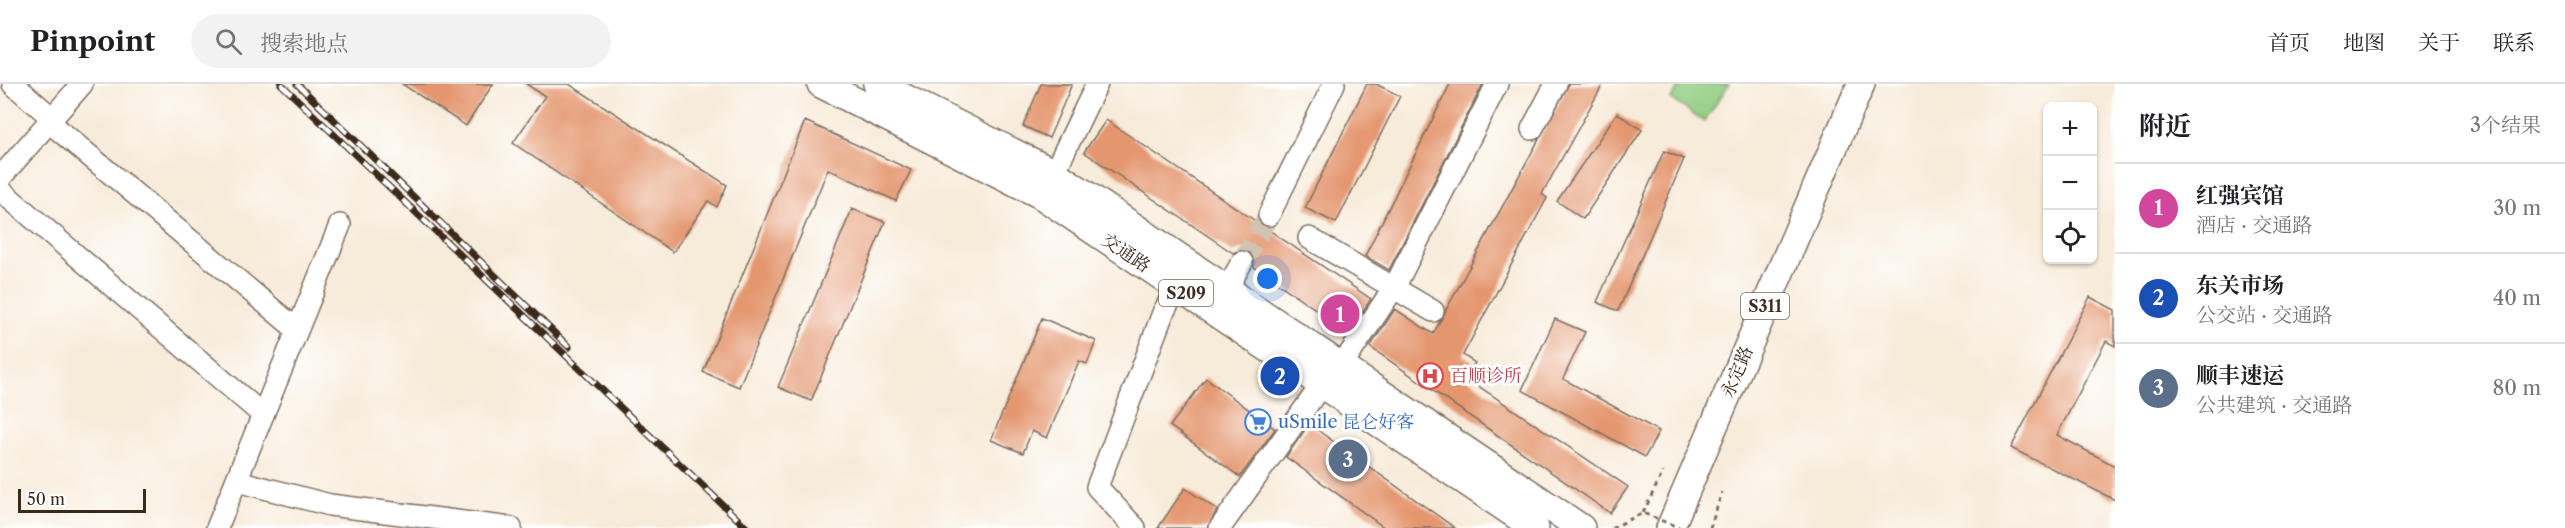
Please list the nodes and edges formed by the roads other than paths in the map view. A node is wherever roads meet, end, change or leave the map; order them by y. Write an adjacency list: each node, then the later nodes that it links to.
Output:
1 (13, 84): 10 (street)
2 (82, 84): 10 (street)
3 (821, 84): 19 (main road, 交通路 / S209)
4 (878, 84): 12 (main road, 交通路 / S209)
5 (1097, 84): 12 (street)
6 (1334, 84): 15 (street)
7 (1497, 84): 20 (street)
8 (1556, 84): 11 (street)
9 (1861, 84): 33 (main road, 永定路 / S311)
10 (49, 119): 13 (street); 23 (street)
11 (1532, 129)
12 (1054, 173): 21 (main road, 交通路 / S209)
13 (0, 178)
14 (0, 190): 25 (street)
15 (1269, 215)
16 (340, 225): 23 (street)
17 (1309, 238): 20 (street)
18 (1242, 262): 21 (street)
19 (1177, 286): 24 (main road, 交通路 / S209); 29 (street)
20 (1395, 286): 22 (street); 24 (street)
21 (1227, 289): 24 (main road, 交通路 / S209)
22 (1433, 311)
23 (296, 329): 25 (street)
24 (1332, 376): 30 (street); 31 (main road, 交通路 / S209); 32 (main road, 交通路 / S209)
25 (263, 414): 26 (street)
26 (237, 481): 27 (street); 28 (street)
27 (218, 528)
28 (511, 528)
29 (1135, 528)
30 (1220, 528)
31 (1535, 528)
32 (1581, 528)
33 (1670, 528)

